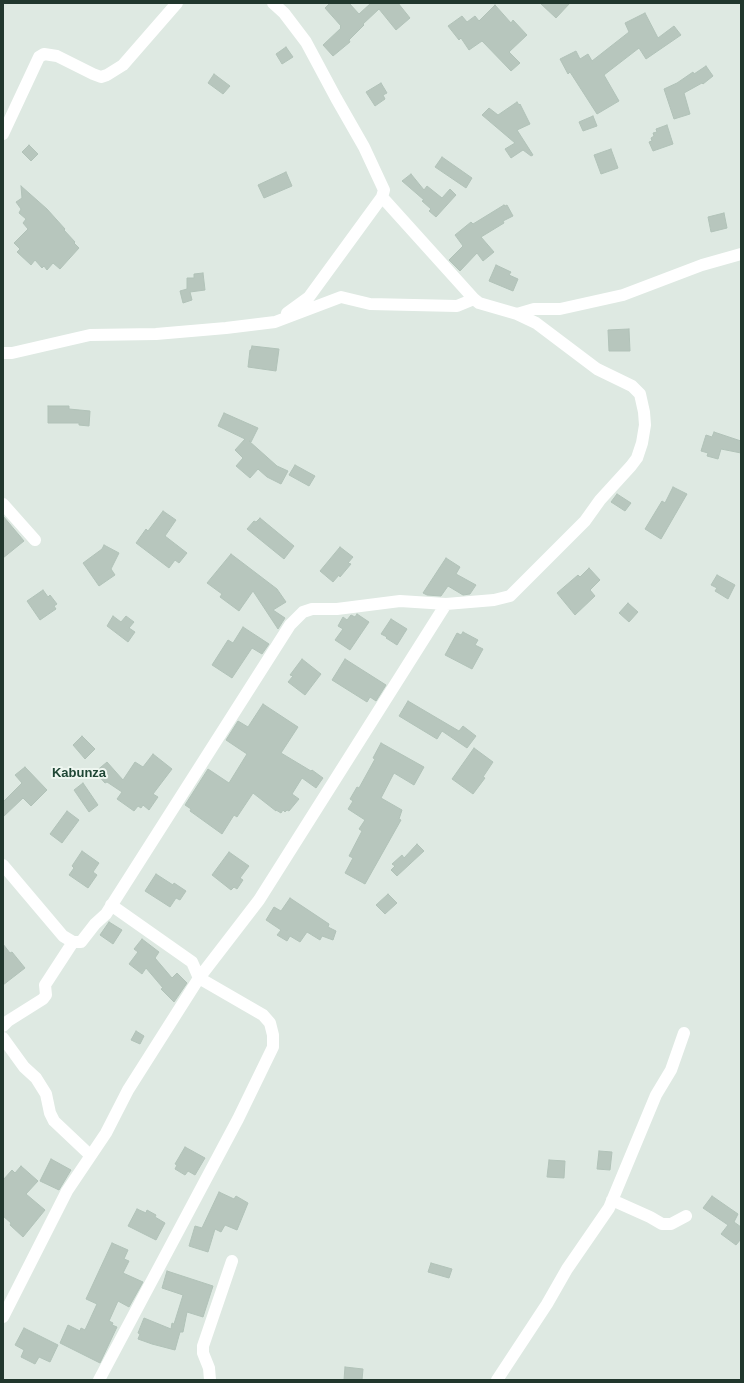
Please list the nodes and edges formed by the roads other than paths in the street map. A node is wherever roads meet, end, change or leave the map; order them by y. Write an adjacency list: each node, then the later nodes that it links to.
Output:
1 (176, 3): 3 (street)
2 (273, 3): 4 (street)
3 (3, 134)
4 (382, 197): 6 (street); 8 (street)
5 (741, 254): 7 (street)
6 (474, 299): 7 (street); 8 (street)
7 (517, 314): 12 (street)
8 (274, 322): 9 (street)
9 (3, 353)
10 (3, 504): 11 (street)
11 (35, 540)
12 (446, 604): 14 (street); 16 (street)
13 (3, 865): 15 (street)
14 (111, 905): 15 (street); 16 (street)
15 (73, 942): 17 (street)
16 (199, 978): 20 (street); 25 (street)
17 (3, 1026)
18 (684, 1033): 21 (street)
19 (3, 1038): 20 (street)
20 (90, 1155): 24 (street)
21 (612, 1200): 22 (street); 27 (street)
22 (686, 1216)
23 (232, 1261): 26 (street)
24 (3, 1317)
25 (99, 1380)
26 (210, 1380)
27 (497, 1380)

